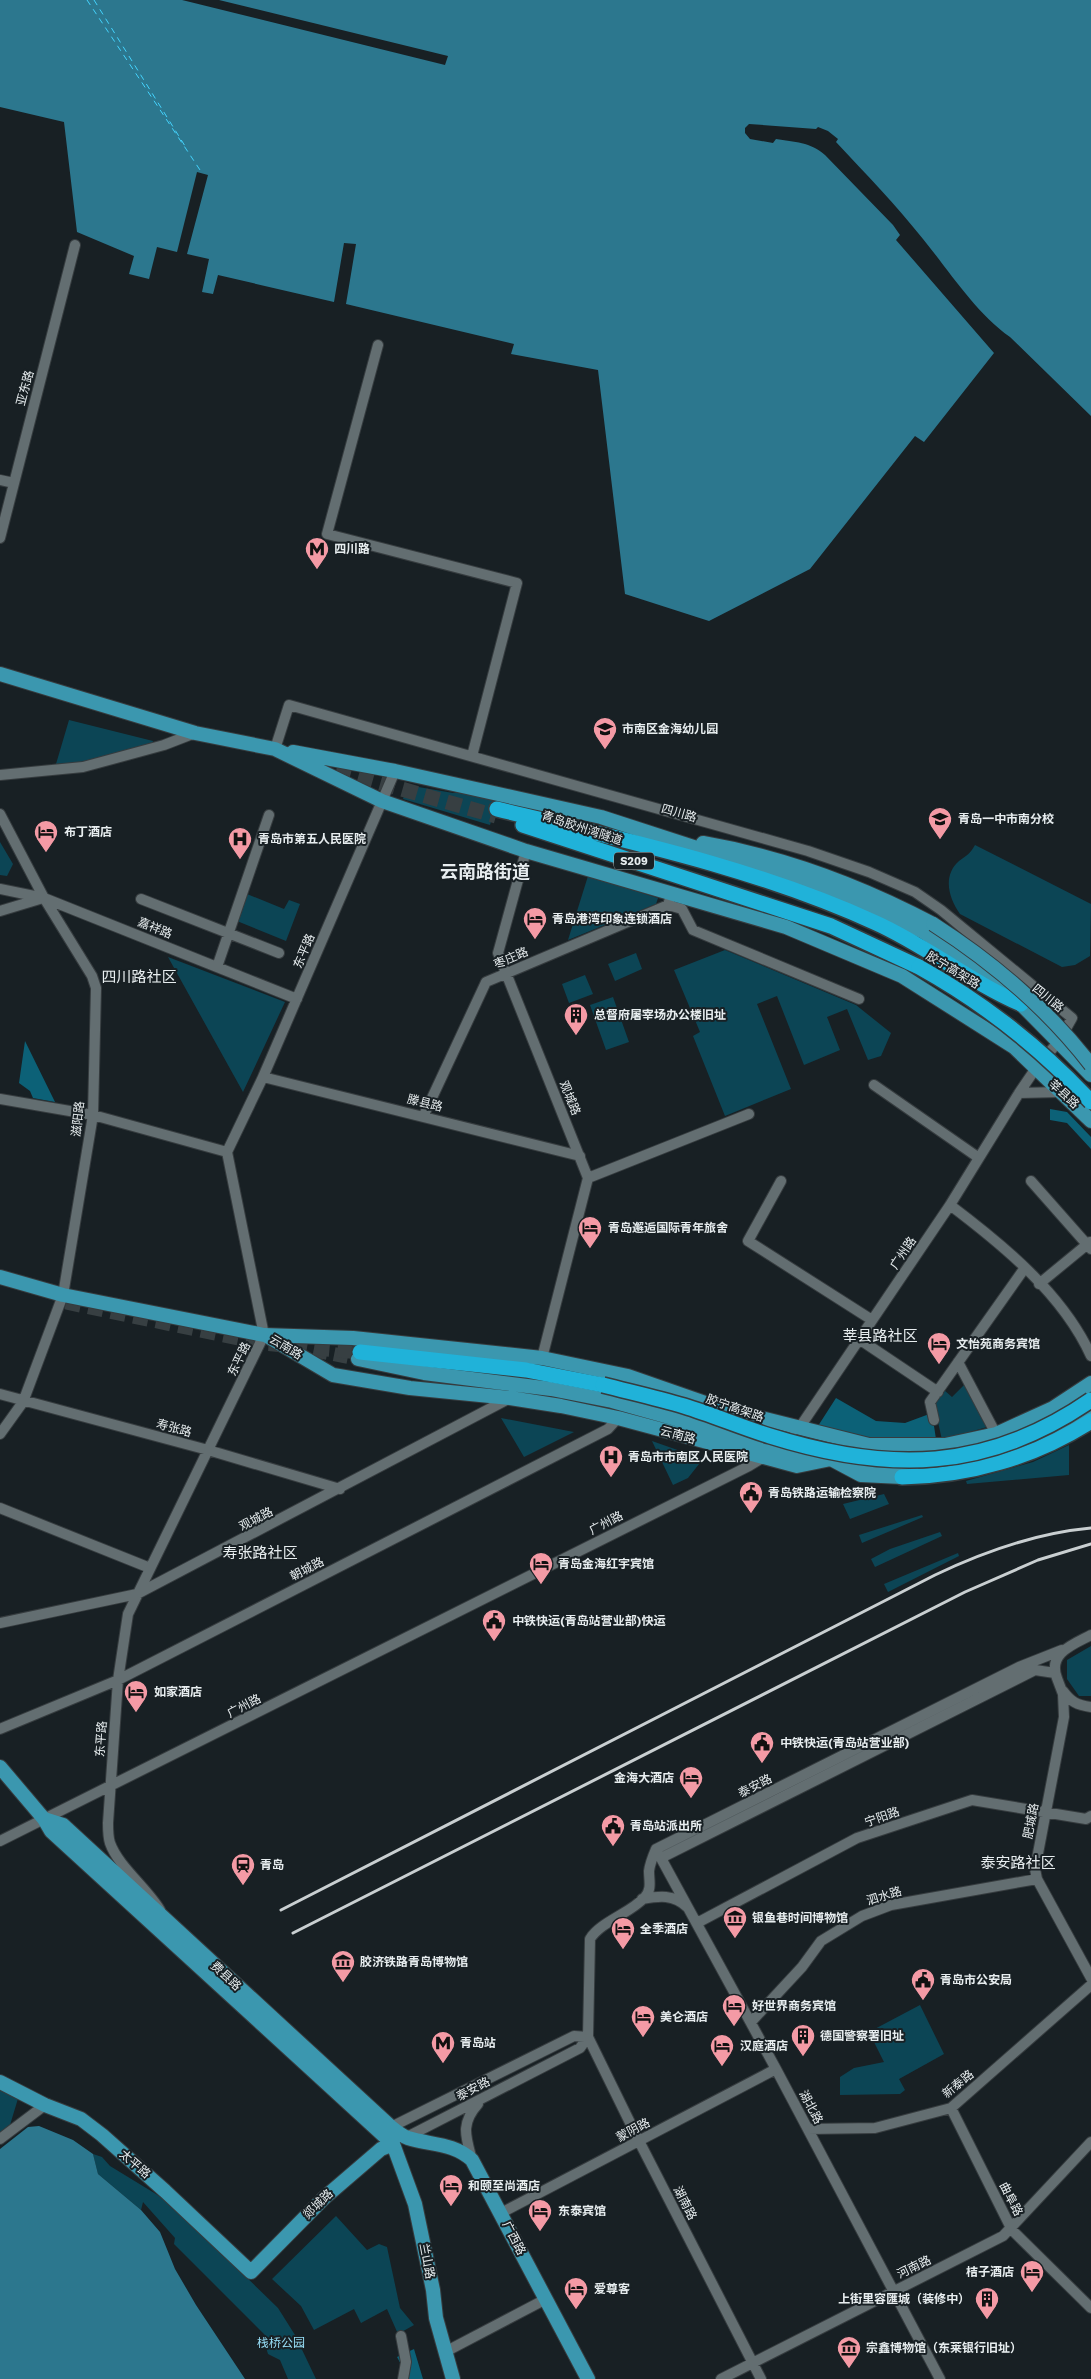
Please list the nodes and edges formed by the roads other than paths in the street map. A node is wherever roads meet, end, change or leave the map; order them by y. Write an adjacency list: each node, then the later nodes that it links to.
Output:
1 (76, 245): 4 (street, 亚东路)
2 (378, 345): 9 (street)
3 (0, 480): 4 (street)
4 (14, 483): 5 (street, 亚东路)
5 (0, 538)
6 (0, 674): 7 (main road)
7 (195, 733): 8 (main road); 11 (street)
8 (275, 749): 9 (street, 四川路); 10 (main road, 四川路); 12 (main road)
9 (472, 756): 30 (street, 四川路)
10 (395, 771): 12 (street, 东平路); 15 (main road, 四川路)
11 (0, 775)
12 (382, 802): 16 (main road); 27 (street, 东平路)
13 (0, 814): 18 (street, 滋阳路)
14 (269, 815): 23 (street)
15 (658, 836): 29 (main road, 四川路); 32 (main road, bridge)
16 (526, 851): 20 (main road); 26 (street, 观城路)
17 (0, 888): 18 (street, 嘉祥路)
18 (44, 898): 22 (street); 25 (street, 嘉祥路); 42 (street, 滋阳路)
19 (141, 899): 23 (street)
20 (670, 899): 26 (street, 枣庄路); 28 (street); 33 (main road)
21 (772, 906): 29 (highway, 青岛胶州湾隧道 / S209); 40 (highway, 胶宁高架路, bridge)
22 (0, 912)
23 (229, 932): 24 (street); 25 (street)
24 (279, 953)
25 (217, 967): 27 (street, 嘉祥路)
26 (506, 973): 43 (street, 枣庄路); 46 (street, 观城路)
27 (297, 999): 35 (street, 东平路)
28 (859, 999)
29 (1021, 1004): 31 (main road, 四川路)
30 (1072, 1018): 31 (street, 广州路)
31 (1059, 1041): 33 (street, 广州路); 34 (main road, 四川路)
32 (1091, 1065)
33 (1036, 1068): 37 (street, 广州路); 38 (main road, 莘县路)
34 (1091, 1075)
35 (263, 1077): 43 (street, 滕县路); 45 (street, 东平路)
36 (874, 1085): 47 (street)
37 (1020, 1092): 38 (street); 47 (street, 广州路)
38 (1061, 1092): 44 (main road, 莘县路)
39 (0, 1099): 42 (street)
40 (1091, 1102)
41 (750, 1114): 48 (street)
42 (93, 1115): 45 (street); 56 (street, 滋阳路)
43 (424, 1115): 46 (street, 滕县路)
44 (1091, 1121)
45 (227, 1152): 58 (street, 东平路)
46 (580, 1156): 48 (street, 观城路)
47 (979, 1158): 51 (street, 广州路)
48 (588, 1178): 62 (street)
49 (781, 1181): 57 (street)
50 (1031, 1181): 52 (street)
51 (950, 1205): 53 (street); 57 (street, 广州路)
52 (1090, 1245): 55 (street)
53 (1024, 1269): 55 (street); 63 (street)
54 (0, 1276): 56 (main road, 云南路)
55 (1039, 1284): 61 (street)
56 (63, 1295): 58 (main road, 云南路); 69 (street, 滋阳路)
57 (872, 1320): 59 (street, 广州路)
58 (264, 1335): 62 (main road, 云南路); 67 (main road, 云南路); 77 (street, 东平路)
59 (859, 1339): 65 (street); 74 (street, 广州路)
60 (359, 1356): 68 (highway, 胶宁高架路, bridge); 78 (main road)
61 (1091, 1356)
62 (542, 1358): 74 (main road, 云南路)
63 (958, 1362): 65 (street); 76 (street)
64 (1091, 1383): 76 (main road, 云南路)
65 (938, 1392): 72 (street)
66 (0, 1394): 69 (street, 寿张路)
67 (510, 1398): 71 (main road, 云南路); 81 (street, 观城路)
68 (1091, 1400)
69 (23, 1402): 75 (street, 滋阳路); 77 (street, 寿张路)
70 (1091, 1410): 79 (main road)
71 (618, 1418): 78 (main road, 云南路); 89 (street, 朝城路)
72 (934, 1420)
73 (1086, 1424): 80 (highway)
74 (796, 1428): 76 (main road, 云南路); 78 (street, 广州路)
75 (0, 1434)
76 (996, 1434)
77 (208, 1450): 81 (street, 寿张路); 83 (street, 东平路)
78 (768, 1454): 79 (main road); 95 (street, 广州路)
79 (831, 1459): 80 (main road)
80 (902, 1477)
81 (340, 1489): 84 (street, 观城路)
82 (0, 1508): 83 (street)
83 (150, 1568): 84 (street, 东平路)
84 (138, 1594): 85 (street, 观城路); 89 (street, 东平路)
85 (0, 1623)
86 (1091, 1635): 87 (street, 泰安路)
87 (1062, 1650): 88 (street); 100 (street, 泰安路)
88 (1055, 1673): 90 (street); 92 (street, 肥城路); 100 (street, 泰安路)
89 (118, 1680): 93 (street, 朝城路); 95 (street, 东平路)
90 (1077, 1705): 91 (street); 92 (street)
91 (1091, 1707)
92 (1064, 1717): 96 (street, 肥城路)
93 (0, 1729)
94 (0, 1767): 98 (main road, 费县路)
95 (110, 1788): 98 (street, 广州路); 104 (street, 东平路)
96 (1046, 1812): 97 (street, 宁阳路); 101 (street, 肥城路); 105 (street, 宁阳路)
97 (1091, 1816)
98 (44, 1819): 99 (street, 广州路); 104 (main road, 费县路); 121 (main road, 费县路)
99 (0, 1841)
100 (659, 1853): 102 (street); 103 (street, 湖北路)
101 (1037, 1879): 106 (street); 108 (street, 泗水路)
102 (642, 1899): 103 (street); 109 (street)
103 (691, 1911): 105 (street, 湖北路)
104 (167, 1922): 115 (main road, 费县路)
105 (697, 1923): 108 (street, 湖北路)
106 (1091, 1978)
107 (1091, 1985): 114 (street, 新泰路)
108 (751, 2022): 110 (street, 湖北路)
109 (588, 2037): 112 (street, 泰安路); 115 (street, 泰安路); 119 (street, 湖南路)
110 (776, 2069): 116 (street, 湖北路); 119 (street, 蒙阴路)
111 (0, 2082): 113 (main road, 太平路)
112 (482, 2099): 118 (street, 泰安路); 122 (street)
113 (45, 2105): 117 (street); 125 (main road, 太平路)
114 (950, 2108): 116 (street, 新泰路); 124 (street, 曲阜路)
115 (391, 2128): 118 (main road, 费县路); 121 (main road, 兰山路)
116 (808, 2129): 126 (street, 湖北路)
117 (0, 2138)
118 (407, 2138): 121 (street, 泰安路); 122 (main road)
119 (639, 2141): 123 (street, 蒙阴路); 131 (street, 湖南路)
120 (1091, 2142): 124 (street, 河南路)
121 (393, 2144): 125 (main road, 郯城路); 130 (main road, 兰山路)
122 (472, 2160): 123 (main road, 广西路)
123 (501, 2213): 127 (main road, 广西路)
124 (1012, 2230): 126 (street, 河南路); 128 (street, 曲阜路)
125 (251, 2272)
126 (894, 2290): 131 (street, 河南路); 137 (street, 湖北路)
127 (546, 2299): 130 (street); 134 (main road, 广西路)
128 (1091, 2308)
129 (402, 2336): 132 (street)
130 (446, 2352): 133 (main road, 兰山路)
131 (753, 2362): 135 (street, 河南路); 136 (street, 湖南路)
132 (403, 2379)
133 (453, 2379)
134 (588, 2379)
135 (721, 2379)
136 (761, 2379)
137 (940, 2379)

